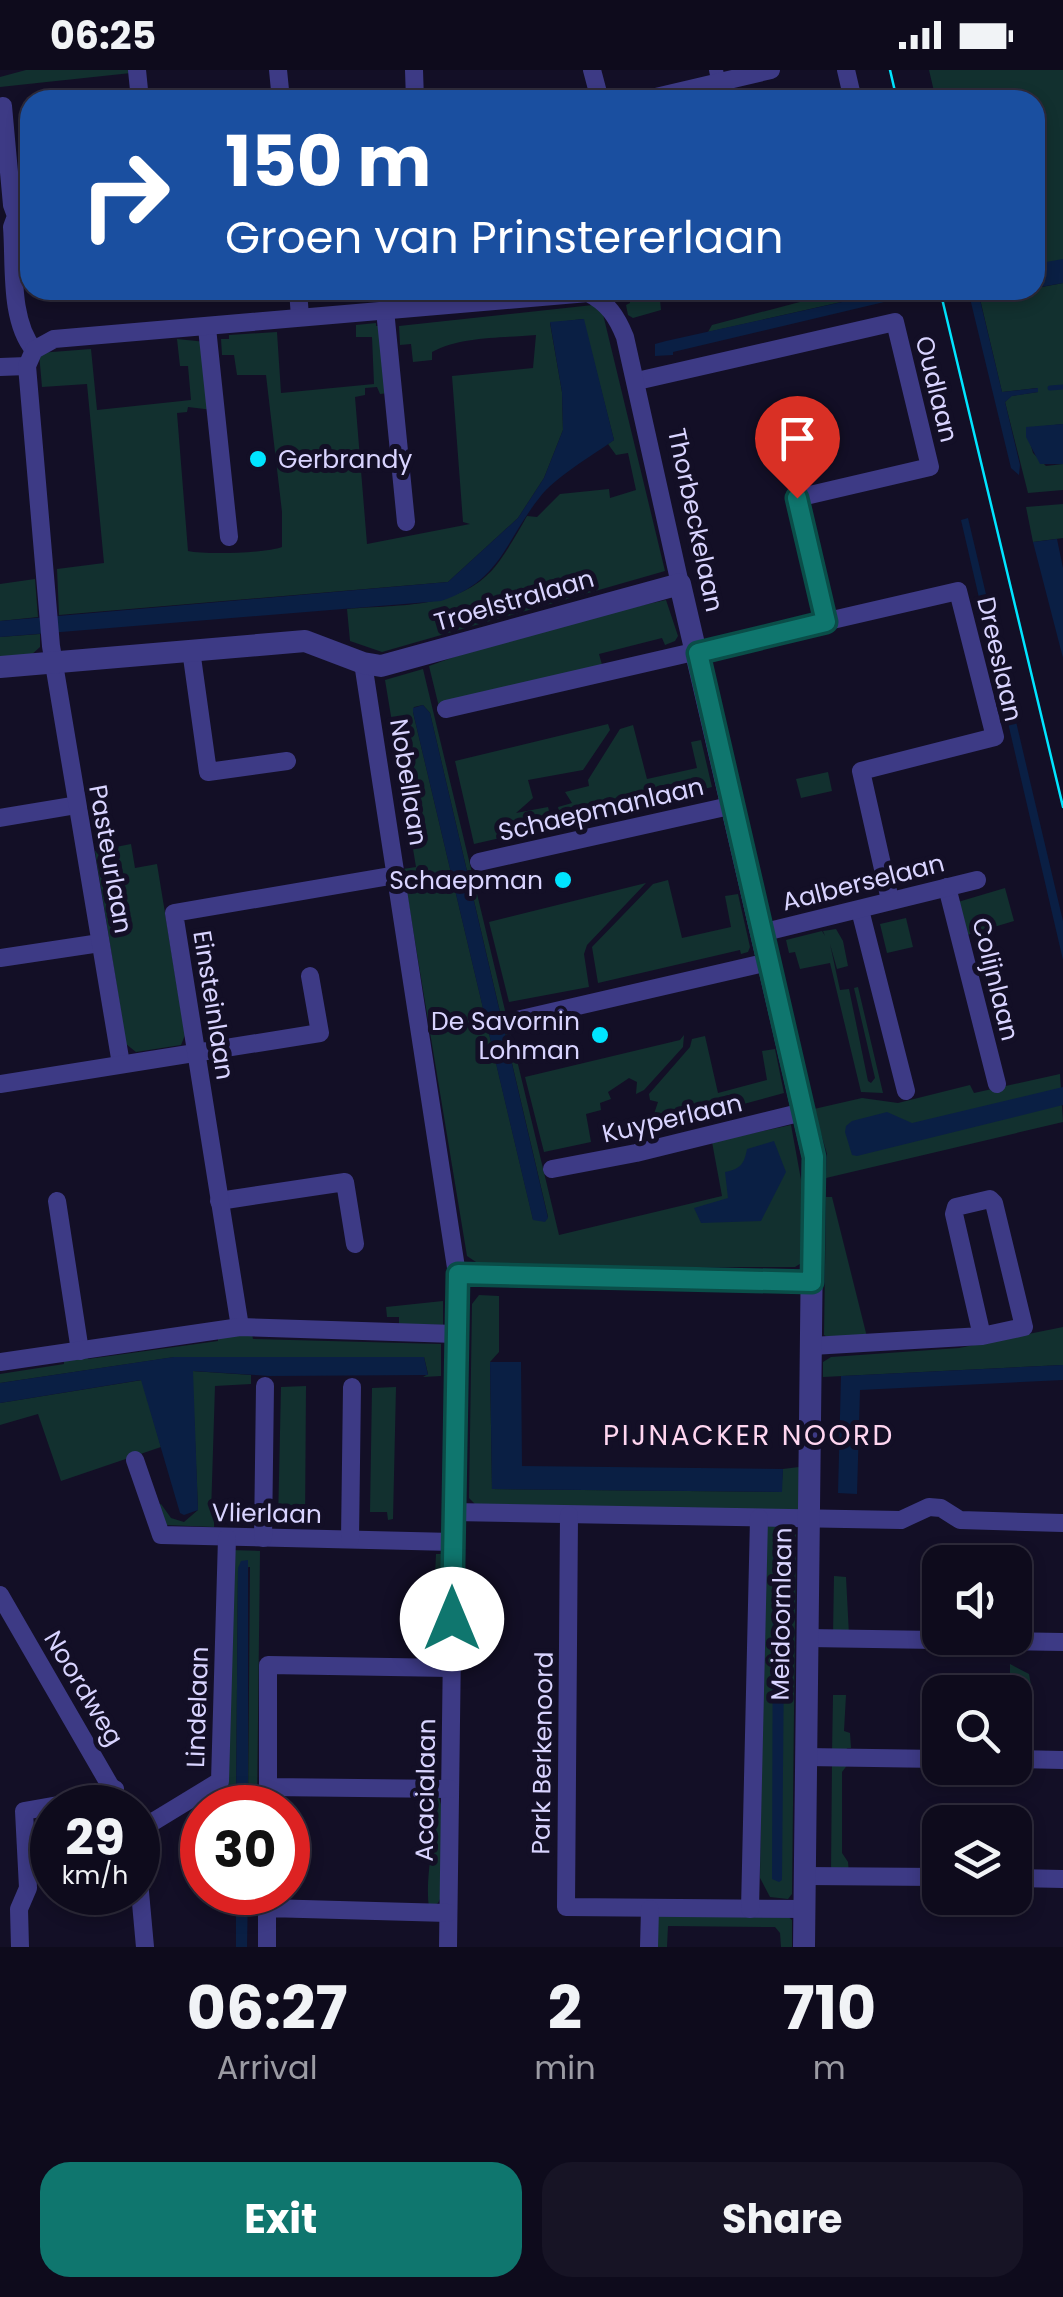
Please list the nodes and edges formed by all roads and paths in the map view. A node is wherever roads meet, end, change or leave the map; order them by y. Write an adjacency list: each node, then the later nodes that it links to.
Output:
1 (770, 70): 2 (street)
2 (719, 84): 3 (street)
3 (690, 90)
4 (3, 106): 5 (street)
5 (4, 162): 6 (street)
6 (20, 205)
7 (20, 217): 8 (street)
8 (7, 268): 15 (street)
9 (299, 300): 13 (street)
10 (488, 300): 12 (street, Thorbeckelaan)
11 (611, 300): 17 (street, Thorbeckelaan)
12 (384, 310): 13 (street, Thorbeckelaan); 18 (street)
13 (300, 317): 14 (street, Thorbeckelaan)
14 (206, 328): 15 (street, Thorbeckelaan); 19 (street)
15 (30, 358): 16 (street, Thorbeckelaan); 24 (street)
16 (0, 367)
17 (637, 381): 20 (street, Thorbeckelaan); 21 (street, Oudlaan)
18 (406, 522)
19 (229, 536)
20 (680, 584): 23 (street, Thorbeckelaan); 25 (street, Troelstralaan)
21 (826, 622): 23 (street, Dreeslaan); 36 (street, Dreeslaan)
22 (191, 650): 24 (street); 25 (street); 28 (street)
23 (698, 653): 27 (street); 30 (street, Thorbeckelaan)
24 (53, 654): 26 (street); 29 (street, Pasteurlaan)
25 (363, 663): 33 (street, Nobellaan)
26 (0, 667)
27 (446, 709)
28 (286, 760)
29 (77, 805): 31 (street); 39 (street, Pasteurlaan)
30 (734, 805): 32 (street, Schaepmanlaan); 38 (street, Thorbeckelaan)
31 (0, 818)
32 (479, 862)
33 (396, 875): 44 (street, Einsteinlaan); 54 (street, Nobellaan)
34 (977, 880): 35 (street, Aalberselaan)
35 (947, 887): 36 (street, Aalberselaan); 47 (street, Colijnlaan)
36 (890, 900): 37 (street, Aalberselaan)
37 (860, 910): 38 (street, Aalberselaan); 48 (street)
38 (761, 933): 41 (street, Thorbeckelaan)
39 (100, 943): 40 (street); 45 (street, Pasteurlaan)
40 (0, 958)
41 (768, 962): 43 (street); 49 (street, Thorbeckelaan)
42 (310, 976): 44 (street)
43 (517, 1020)
44 (196, 1054): 45 (street); 52 (street, Einsteinlaan)
45 (120, 1064): 46 (street)
46 (0, 1084)
47 (997, 1084)
48 (906, 1091)
49 (802, 1112): 50 (street, Kuyperlaan); 55 (street, Thorbeckelaan)
50 (552, 1169)
51 (57, 1201): 60 (street)
52 (219, 1201): 53 (street); 56 (street, Einsteinlaan)
53 (354, 1244)
54 (458, 1274): 55 (street); 57 (street, Acacialaan)
55 (812, 1282): 59 (street, Meidoornlaan)
56 (240, 1327): 57 (street); 60 (street)
57 (455, 1334): 65 (street, Acacialaan)
58 (982, 1336): 58 (street); 59 (street)
59 (812, 1346): 68 (street, Meidoornlaan)
60 (80, 1351): 61 (street)
61 (0, 1362)
62 (264, 1386): 71 (street)
63 (352, 1387): 72 (street)
64 (136, 1460): 70 (street, Vlierlaan)
65 (452, 1512): 66 (street); 73 (street, Acacialaan)
66 (569, 1515): 67 (street); 90 (street, Park Berkenoord)
67 (759, 1518): 68 (street); 91 (street)
68 (810, 1519): 69 (street); 75 (street, Meidoornlaan)
69 (1063, 1523)
70 (227, 1538): 71 (street, Vlierlaan); 85 (street, Lindelaan)
71 (263, 1538): 72 (street, Vlierlaan)
72 (350, 1539): 73 (street, Vlierlaan)
73 (452, 1542): 77 (street, Acacialaan)
74 (0, 1595): 82 (street, Noordweg)
75 (808, 1638): 76 (street); 78 (street, Meidoornlaan)
76 (1063, 1642)
77 (451, 1668): 83 (street, Acacialaan); 83 (street)
78 (806, 1757): 79 (street); 86 (street, Meidoornlaan)
79 (922, 1759)
80 (1032, 1759): 81 (street)
81 (1063, 1760)
82 (113, 1785)
83 (450, 1789): 93 (street, Acacialaan)
84 (30, 1810): 95 (street)
85 (160, 1818)
86 (805, 1876): 87 (street); 92 (street, Meidoornlaan)
87 (922, 1878)
88 (1032, 1878): 89 (street)
89 (1063, 1878)
90 (650, 1909): 91 (street, Park Berkenoord); 99 (street)
91 (750, 1909): 92 (street, Park Berkenoord)
92 (805, 1909): 100 (street, Meidoornlaan)
93 (448, 1913): 97 (street); 98 (street, Acacialaan)
94 (142, 1915): 96 (street)
95 (20, 1947)
96 (144, 1947)
97 (266, 1947)
98 (448, 1947)
99 (649, 1947)
100 (804, 1947)

